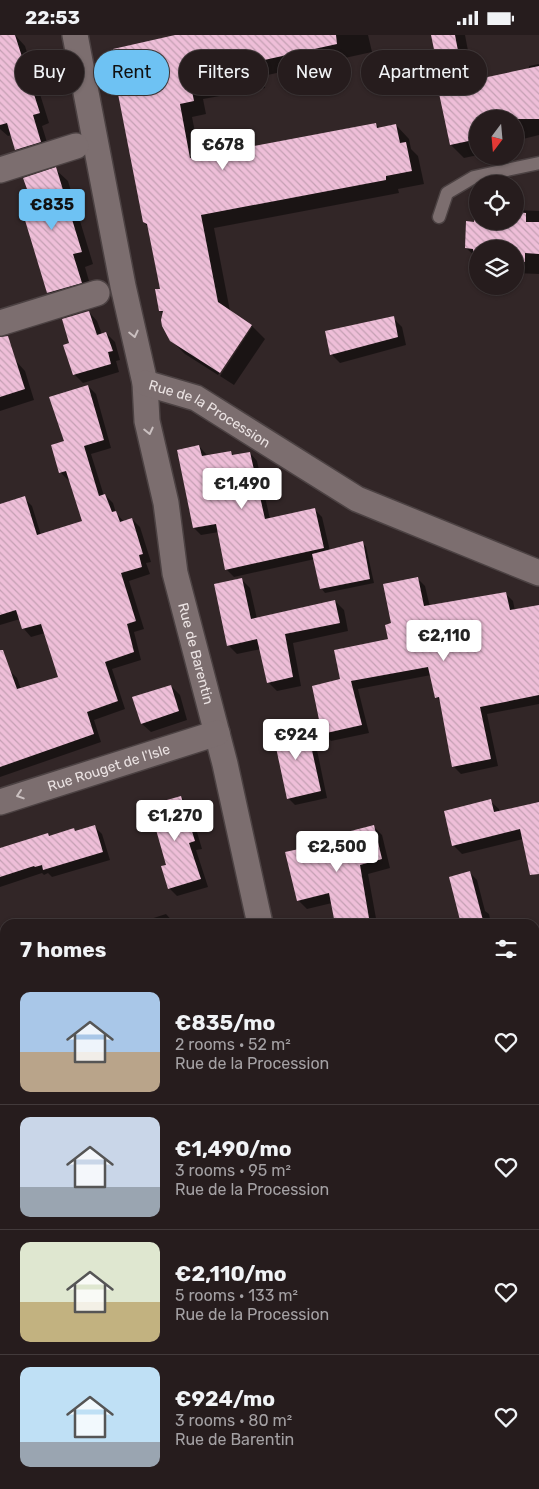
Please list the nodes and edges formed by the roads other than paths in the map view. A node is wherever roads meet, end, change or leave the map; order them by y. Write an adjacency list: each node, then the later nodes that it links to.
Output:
1 (75, 35): 2 (street, Rue de la Procession)
2 (85, 144): 4 (street); 8 (street, Rue de la Procession, one-way to 8)
3 (539, 163): 5 (lane)
4 (0, 170)
5 (438, 217)
6 (97, 293): 7 (street)
7 (0, 323)
8 (145, 383): 9 (street, Rue de la Procession); 10 (street, Rue de Barentin, one-way to 10)
9 (539, 573)
10 (217, 733): 11 (street, Rue Rouget de l'Isle, one-way to 11); 12 (street, Rue de Barentin)
11 (0, 802)
12 (259, 919)

